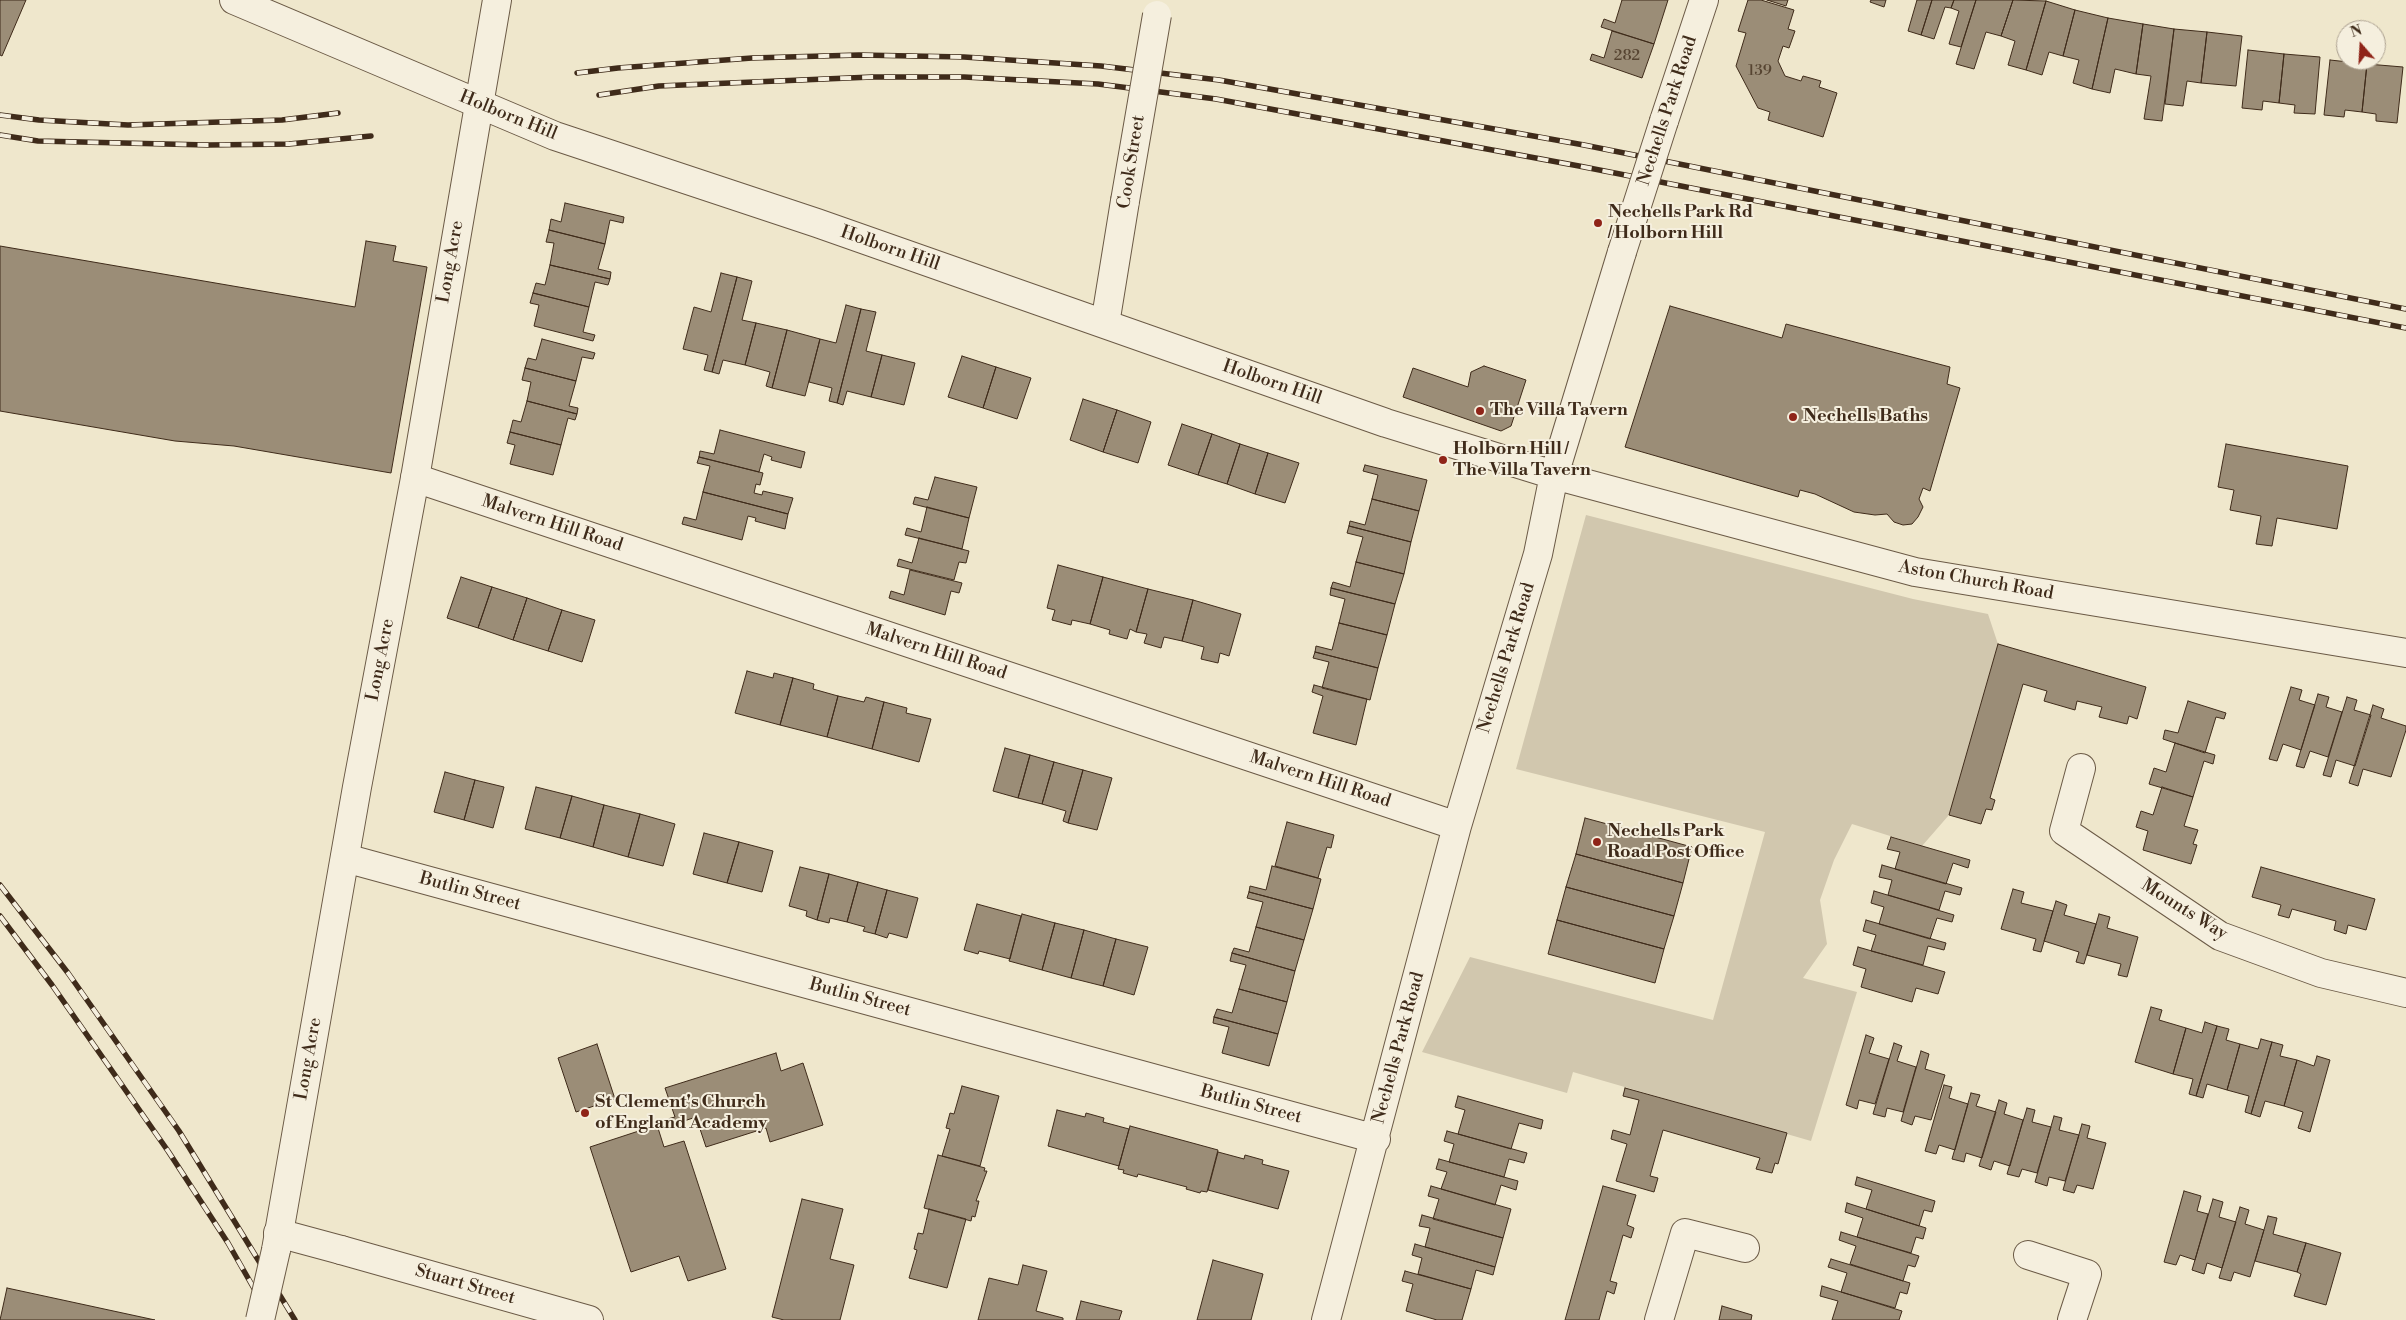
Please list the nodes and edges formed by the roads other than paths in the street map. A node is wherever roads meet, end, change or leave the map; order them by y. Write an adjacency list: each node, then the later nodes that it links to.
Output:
1 (234, 0): 5 (street, Holborn Hill)
2 (497, 0): 5 (street, Long Acre)
3 (1704, 0): 7 (street, Nechells Park Road, bridge)
4 (1158, 8): 6 (street, Cook Street, bridge)
5 (478, 104): 6 (street, Holborn Hill); 8 (street, Long Acre)
6 (1105, 324): 7 (street, Holborn Hill)
7 (1554, 474): 9 (street, Aston Church Road); 11 (street, Nechells Park Road)
8 (415, 478): 11 (street, Malvern Hill Road); 12 (street, Long Acre)
9 (2406, 653)
10 (2081, 768): 13 (street, Mounts Way)
11 (1457, 826): 14 (street, Nechells Park Road)
12 (345, 858): 14 (street, Butlin Street); 15 (street, Long Acre)
13 (2406, 993)
14 (1376, 1139): 20 (street, Nechells Park Road)
15 (277, 1242): 18 (street, Long Acre, bridge); 19 (street, Stuart Street)
16 (1745, 1248): 21 (street)
17 (2028, 1255): 22 (street)
18 (260, 1320)
19 (589, 1320)
20 (1326, 1320)
21 (1659, 1320)
22 (2072, 1320)

